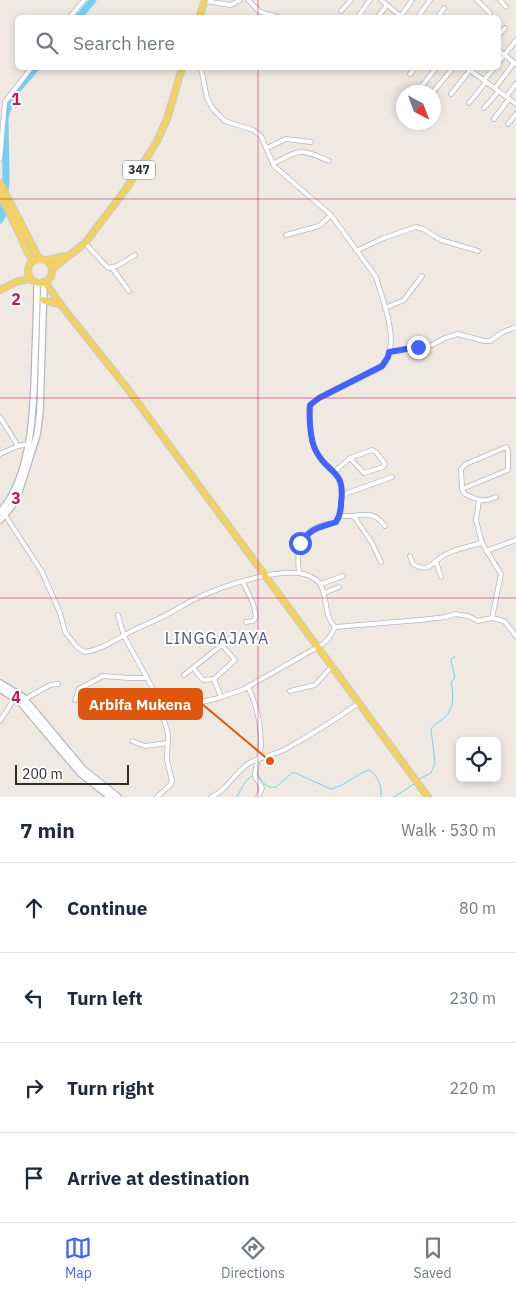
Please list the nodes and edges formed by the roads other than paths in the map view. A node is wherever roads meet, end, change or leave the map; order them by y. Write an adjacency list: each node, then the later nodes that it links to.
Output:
1 (84, 0): 17 (street)
2 (240, 0): 11 (street)
3 (248, 0): 19 (street)
4 (351, 0): 15 (street)
5 (370, 0): 20 (street)
6 (381, 0): 12 (street)
7 (412, 0): 23 (street)
8 (430, 0): 24 (street)
9 (477, 0): 16 (street)
10 (500, 0): 13 (street)
11 (205, 1): 18 (main road)
12 (388, 5): 21 (street); 22 (street)
13 (506, 7)
14 (444, 8): 25 (street)
15 (341, 11)
16 (490, 13)
17 (72, 15)
18 (200, 15)
19 (271, 15)
20 (359, 15)
21 (380, 15)
22 (400, 15)
23 (402, 15)
24 (419, 15)
25 (440, 15)
26 (505, 28): 27 (street)
27 (501, 33)
28 (516, 40): 30 (street)
29 (501, 52): 30 (street)
30 (505, 55): 31 (street); 32 (street)
31 (501, 59)
32 (515, 63): 47 (street)
33 (29, 70): 55 (street)
34 (181, 70): 67 (main road, 347)
35 (202, 70): 58 (street)
36 (413, 70): 42 (street)
37 (434, 70): 45 (street)
38 (451, 70): 46 (street)
39 (470, 70): 48 (street)
40 (472, 70): 43 (street)
41 (493, 70): 43 (street)
42 (410, 74)
43 (485, 81): 47 (street); 50 (street)
44 (516, 84): 49 (street)
45 (423, 85)
46 (440, 85)
47 (497, 89): 49 (street); 52 (street)
48 (451, 94)
49 (508, 98): 51 (street); 54 (street)
50 (469, 103)
51 (516, 104)
52 (484, 108)
53 (516, 114): 56 (street)
54 (494, 119)
55 (1, 123): 59 (street)
56 (508, 124)
57 (311, 142): 58 (street)
58 (267, 148): 61 (street)
59 (0, 159)
60 (329, 161): 61 (street)
61 (272, 164): 65 (street)
62 (0, 183): 63 (main road)
63 (3, 195): 64 (main road); 64 (main road)
64 (13, 213): 72 (main road)
65 (331, 215): 66 (street); 68 (street)
66 (286, 235)
67 (85, 243): 71 (main road, 347); 74 (street)
68 (356, 251): 69 (street); 86 (street)
69 (478, 251)
70 (135, 255): 74 (street)
71 (67, 256): 73 (main road); 76 (main road)
72 (36, 259): 73 (main road); 75 (main road)
73 (47, 260): 76 (main road)
74 (112, 268): 82 (street)
75 (27, 270): 78 (main road); 79 (main road)
76 (51, 272): 80 (main road); 83 (main road)
77 (422, 276): 86 (street)
78 (30, 279): 79 (main road); 80 (main road)
79 (18, 281): 81 (main road)
80 (42, 282): 83 (main road); 84 (street); 89 (street)
81 (0, 290)
82 (129, 291)
83 (53, 293): 85 (main road)
84 (43, 300): 85 (main road); 89 (street)
85 (61, 304): 113 (main road)
86 (385, 308): 88 (street)
87 (516, 327): 88 (street)
88 (389, 352): 96 (street)
89 (37, 411): 91 (street); 95 (street)
90 (0, 417): 92 (street)
91 (29, 444): 92 (street); 95 (street)
92 (18, 446): 93 (street)
93 (0, 454)
94 (350, 458): 94 (street); 96 (street)
95 (24, 470): 102 (street)
96 (334, 472): 99 (street)
97 (392, 477): 99 (street)
98 (462, 489): 98 (street); 101 (street)
99 (342, 495): 103 (street)
100 (496, 497): 101 (street)
101 (479, 501): 107 (street)
102 (2, 516): 125 (street)
103 (340, 516): 104 (street); 112 (street)
104 (351, 516): 105 (street); 111 (street)
105 (385, 526)
106 (516, 540): 108 (street)
107 (482, 542): 108 (street); 110 (street)
108 (486, 551): 121 (street)
109 (410, 556): 110 (street)
110 (436, 561): 115 (street)
111 (381, 562)
112 (299, 572): 113 (street); 117 (street)
113 (266, 576): 116 (street); 130 (main road)
114 (343, 576): 117 (street)
115 (441, 576)
116 (243, 582): 122 (street); 125 (street)
117 (321, 584): 119 (street)
118 (339, 587): 119 (street)
119 (324, 593): 123 (street)
120 (118, 615): 125 (street)
121 (492, 618): 123 (street); 124 (street)
122 (246, 622)
123 (335, 626): 130 (street)
124 (514, 628): 127 (street)
125 (124, 636): 134 (street)
126 (233, 636): 129 (street)
127 (516, 636)
128 (216, 638): 129 (street)
129 (222, 646): 132 (street); 135 (street)
130 (318, 647): 131 (main road); 138 (street)
131 (332, 666): 140 (street); 145 (main road)
132 (193, 668): 133 (street); 135 (street)
133 (184, 674)
134 (146, 678): 144 (street); 146 (street)
135 (213, 679): 142 (street)
136 (0, 683): 141 (street)
137 (58, 684): 143 (street)
138 (248, 687): 142 (street); 150 (street)
139 (0, 689): 141 (street)
140 (290, 692)
141 (16, 696): 143 (street); 147 (street); 151 (street)
142 (219, 697): 146 (street)
143 (25, 699): 152 (street)
144 (75, 700)
145 (359, 703): 150 (street); 156 (main road)
146 (162, 712): 149 (street)
147 (0, 721)
148 (132, 741): 149 (street)
149 (168, 743): 153 (street)
150 (258, 760): 154 (street); 155 (street)
151 (110, 797)
152 (118, 797)
153 (157, 797)
154 (211, 797)
155 (258, 797)
156 (428, 797)

